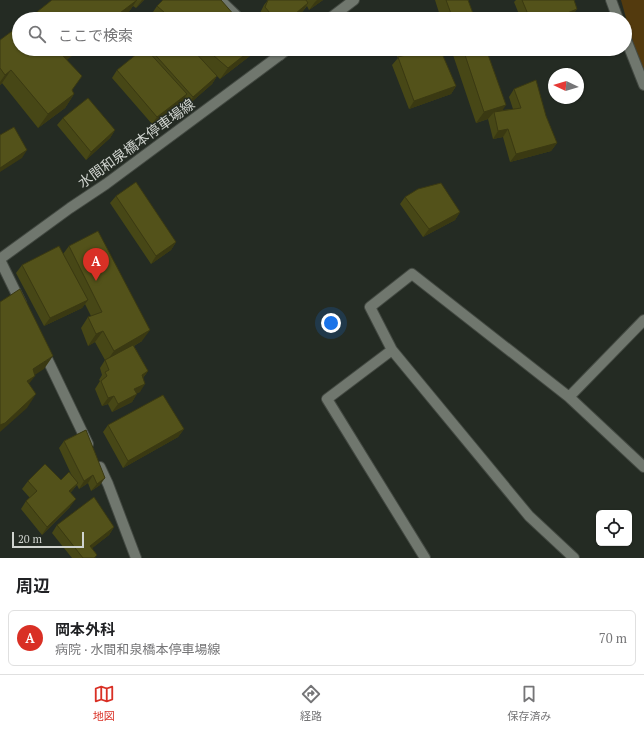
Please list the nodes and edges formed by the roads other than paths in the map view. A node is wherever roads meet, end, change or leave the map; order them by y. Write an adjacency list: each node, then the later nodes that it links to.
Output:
1 (354, 0): 5 (street)
2 (610, 0): 6 (street)
3 (226, 2): 4 (street)
4 (234, 12)
5 (338, 12)
6 (615, 12)
7 (632, 55): 9 (street)
8 (271, 56): 10 (street, 水間和泉橋本停車場線)
9 (644, 85)
10 (0, 259): 11 (street)
11 (24, 309)
12 (644, 320): 15 (street)
13 (40, 344): 17 (street)
14 (392, 350): 15 (street); 18 (street); 19 (street)
15 (569, 397): 16 (street)
16 (644, 467)
17 (136, 558)
18 (425, 558)
19 (574, 558)

